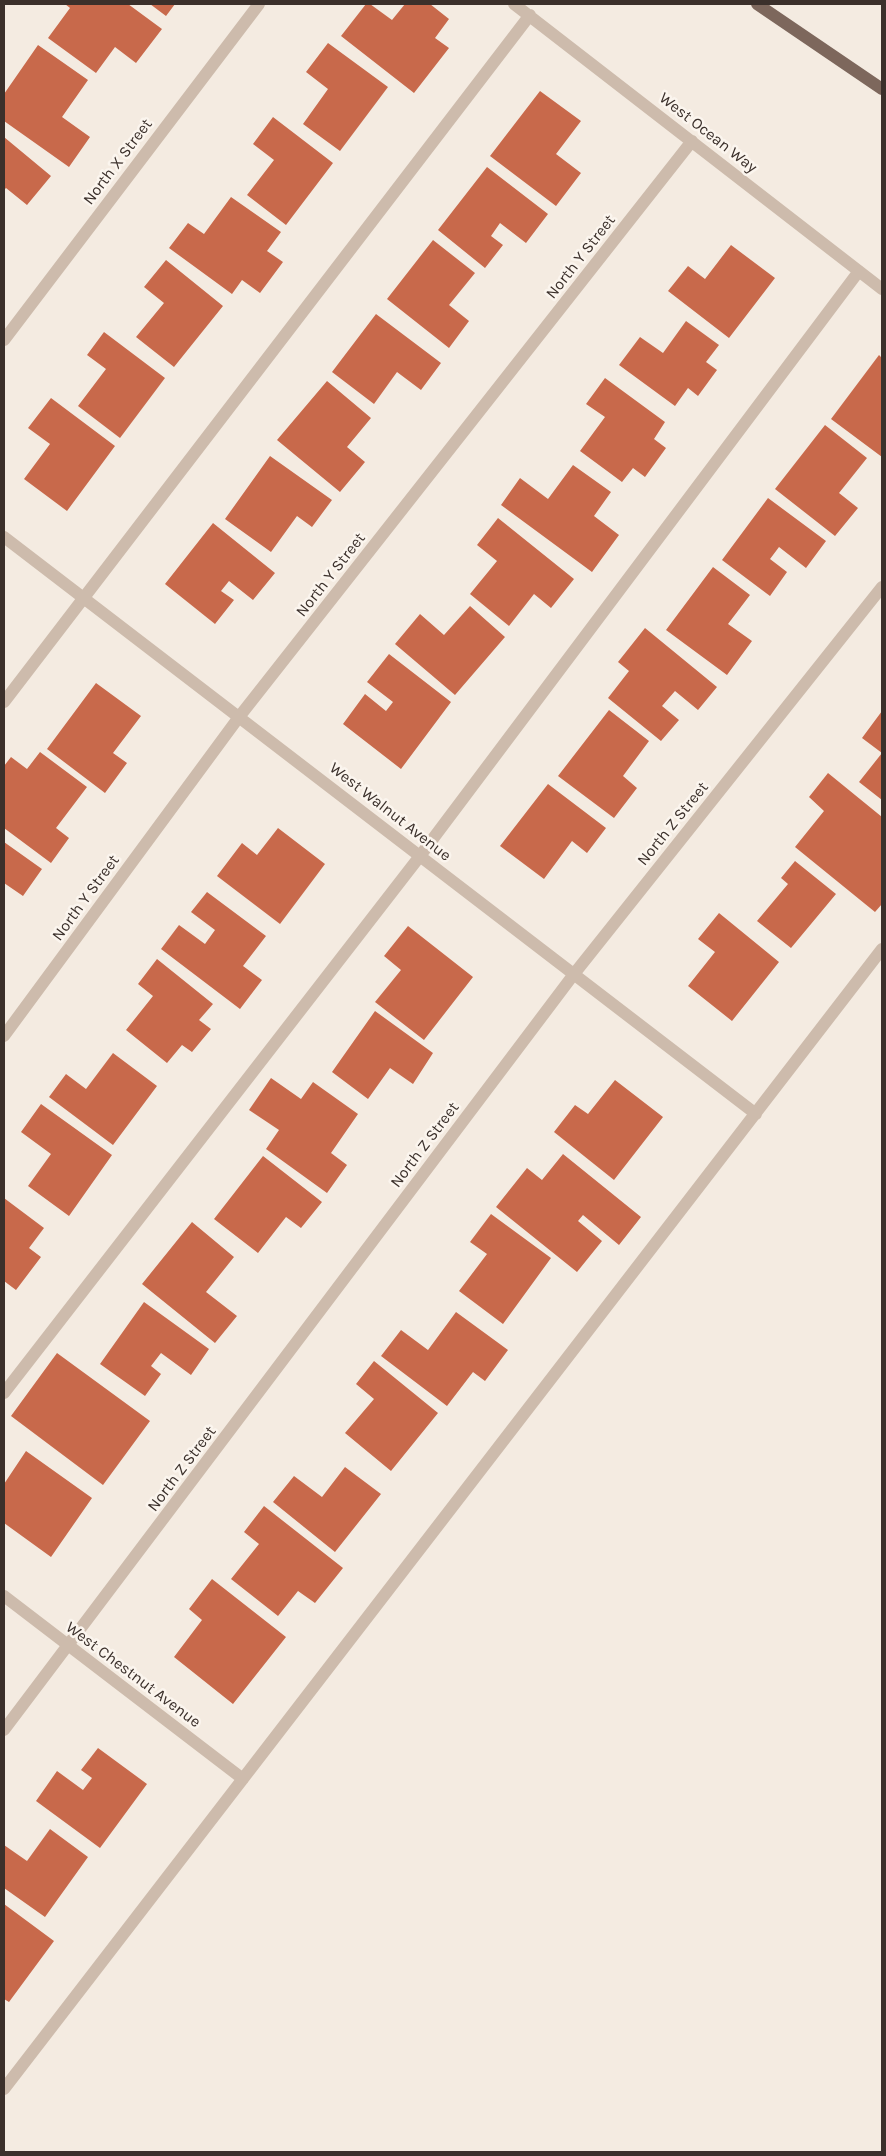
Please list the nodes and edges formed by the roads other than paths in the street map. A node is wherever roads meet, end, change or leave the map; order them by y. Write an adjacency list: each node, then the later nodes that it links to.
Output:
1 (259, 4): 9 (street, North X Street)
2 (514, 4): 4 (street, West Ocean Way)
3 (757, 4): 5 (main road)
4 (530, 16): 6 (street, West Ocean Way); 12 (street)
5 (882, 89)
6 (692, 142): 7 (street, West Ocean Way); 14 (street, North Y Street)
7 (859, 271): 8 (street, West Ocean Way); 15 (street)
8 (882, 289)
9 (4, 340)
10 (4, 536): 12 (street, West Walnut Avenue)
11 (882, 587): 17 (street, North Z Street)
12 (84, 598): 13 (street); 14 (street, West Walnut Avenue)
13 (4, 702)
14 (239, 717): 15 (street, West Walnut Avenue); 18 (street, North Y Street)
15 (420, 856): 17 (street, West Walnut Avenue); 20 (street)
16 (882, 949): 19 (street)
17 (574, 974): 19 (street, West Walnut Avenue); 22 (street, North Z Street)
18 (4, 1036)
19 (756, 1114): 24 (street)
20 (4, 1394)
21 (4, 1596): 22 (street, West Chestnut Avenue)
22 (68, 1646): 23 (street, North Z Street); 24 (street, West Chestnut Avenue)
23 (4, 1730)
24 (243, 1779): 25 (street)
25 (4, 2089)

